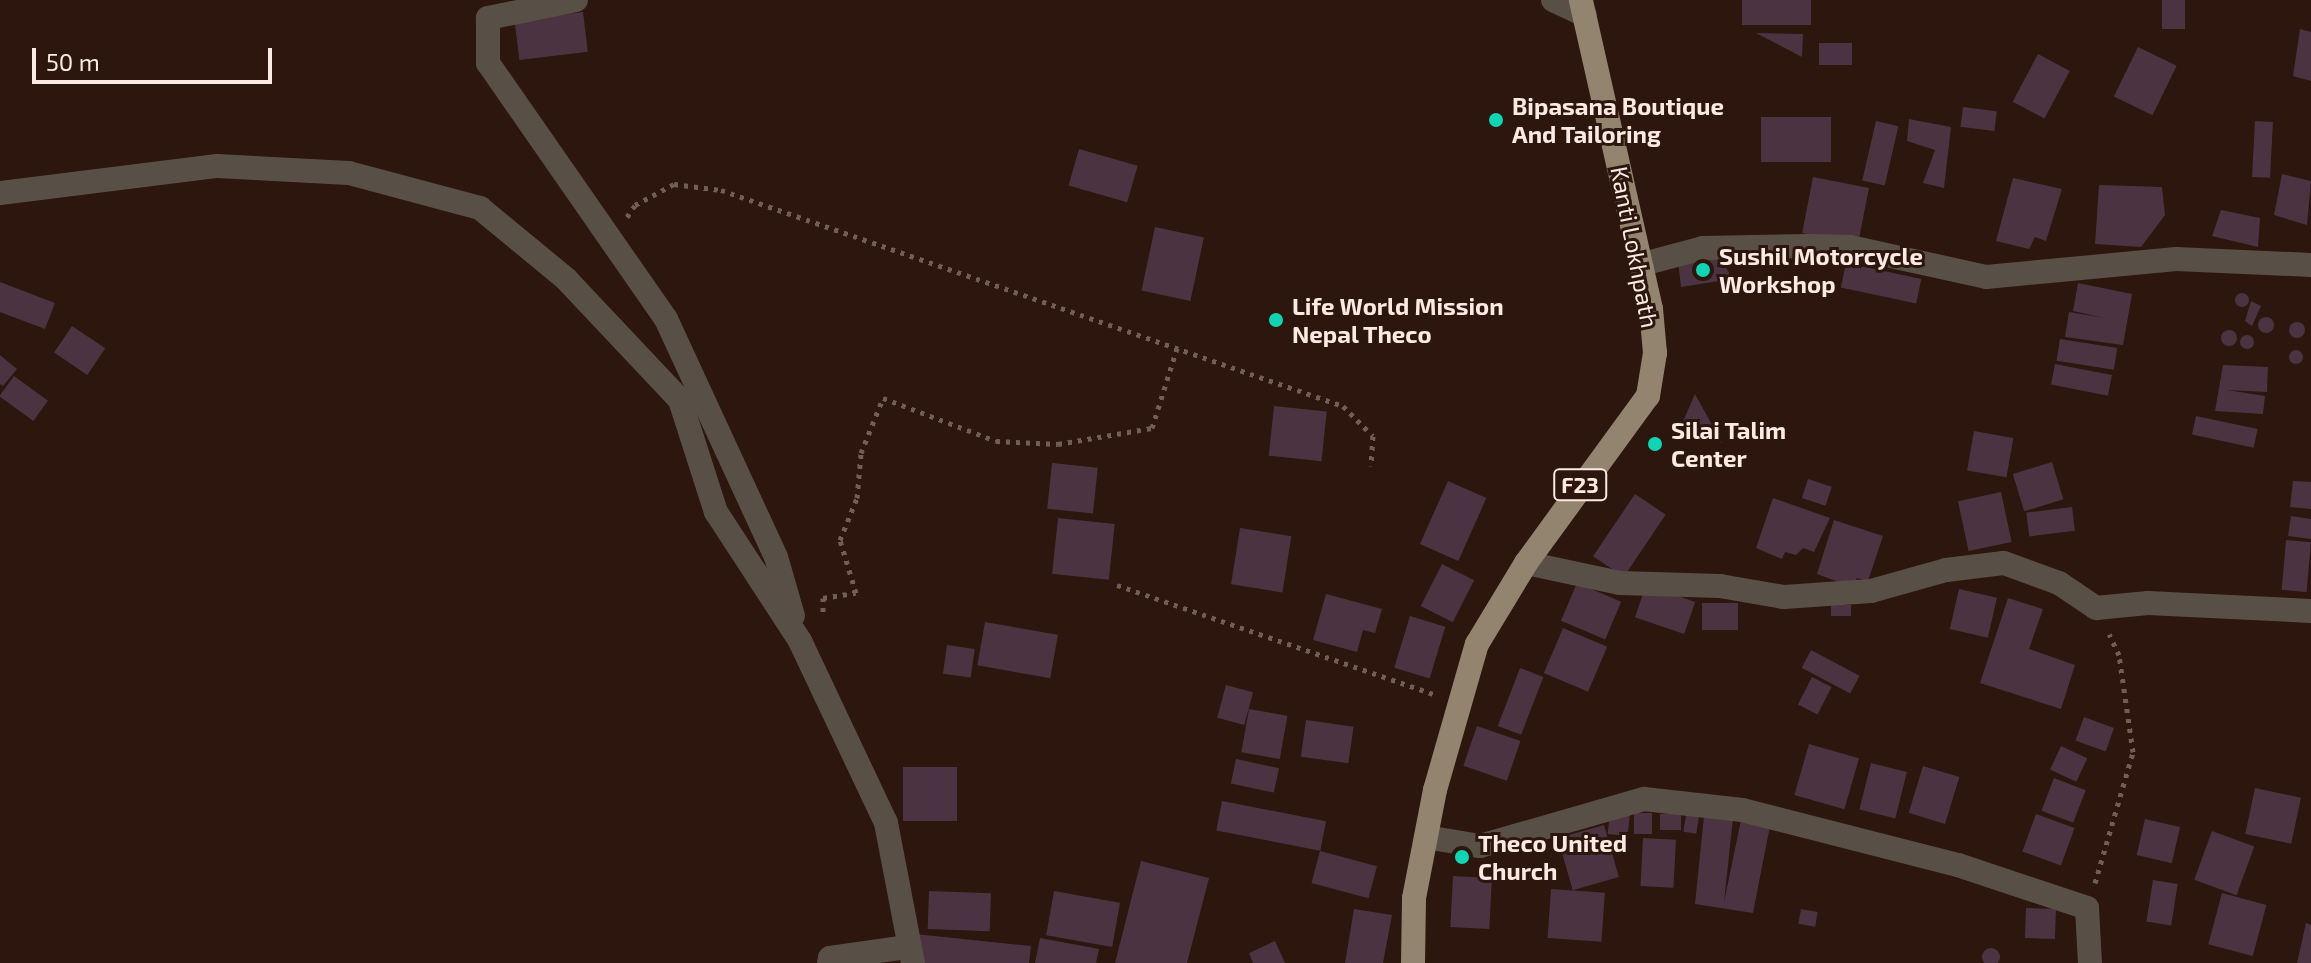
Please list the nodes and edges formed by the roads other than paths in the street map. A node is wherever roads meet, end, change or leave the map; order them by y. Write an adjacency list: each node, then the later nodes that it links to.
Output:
1 (576, 0): 9 (street)
2 (1553, 0): 3 (street)
3 (1589, 5): 5 (main road, Kanti Lokhpath / F23)
4 (0, 193): 9 (street)
5 (1643, 264): 6 (street); 7 (main road, Kanti Lokhpath / F23)
6 (2311, 265)
7 (1526, 563): 8 (street); 10 (main road, Kanti Lokhpath / F23)
8 (2311, 611)
9 (800, 641): 11 (street)
10 (1426, 837): 13 (main road, Kanti Lokhpath / F23); 14 (street)
11 (910, 955): 12 (street)
12 (829, 963)
13 (1413, 963)
14 (2090, 963)

